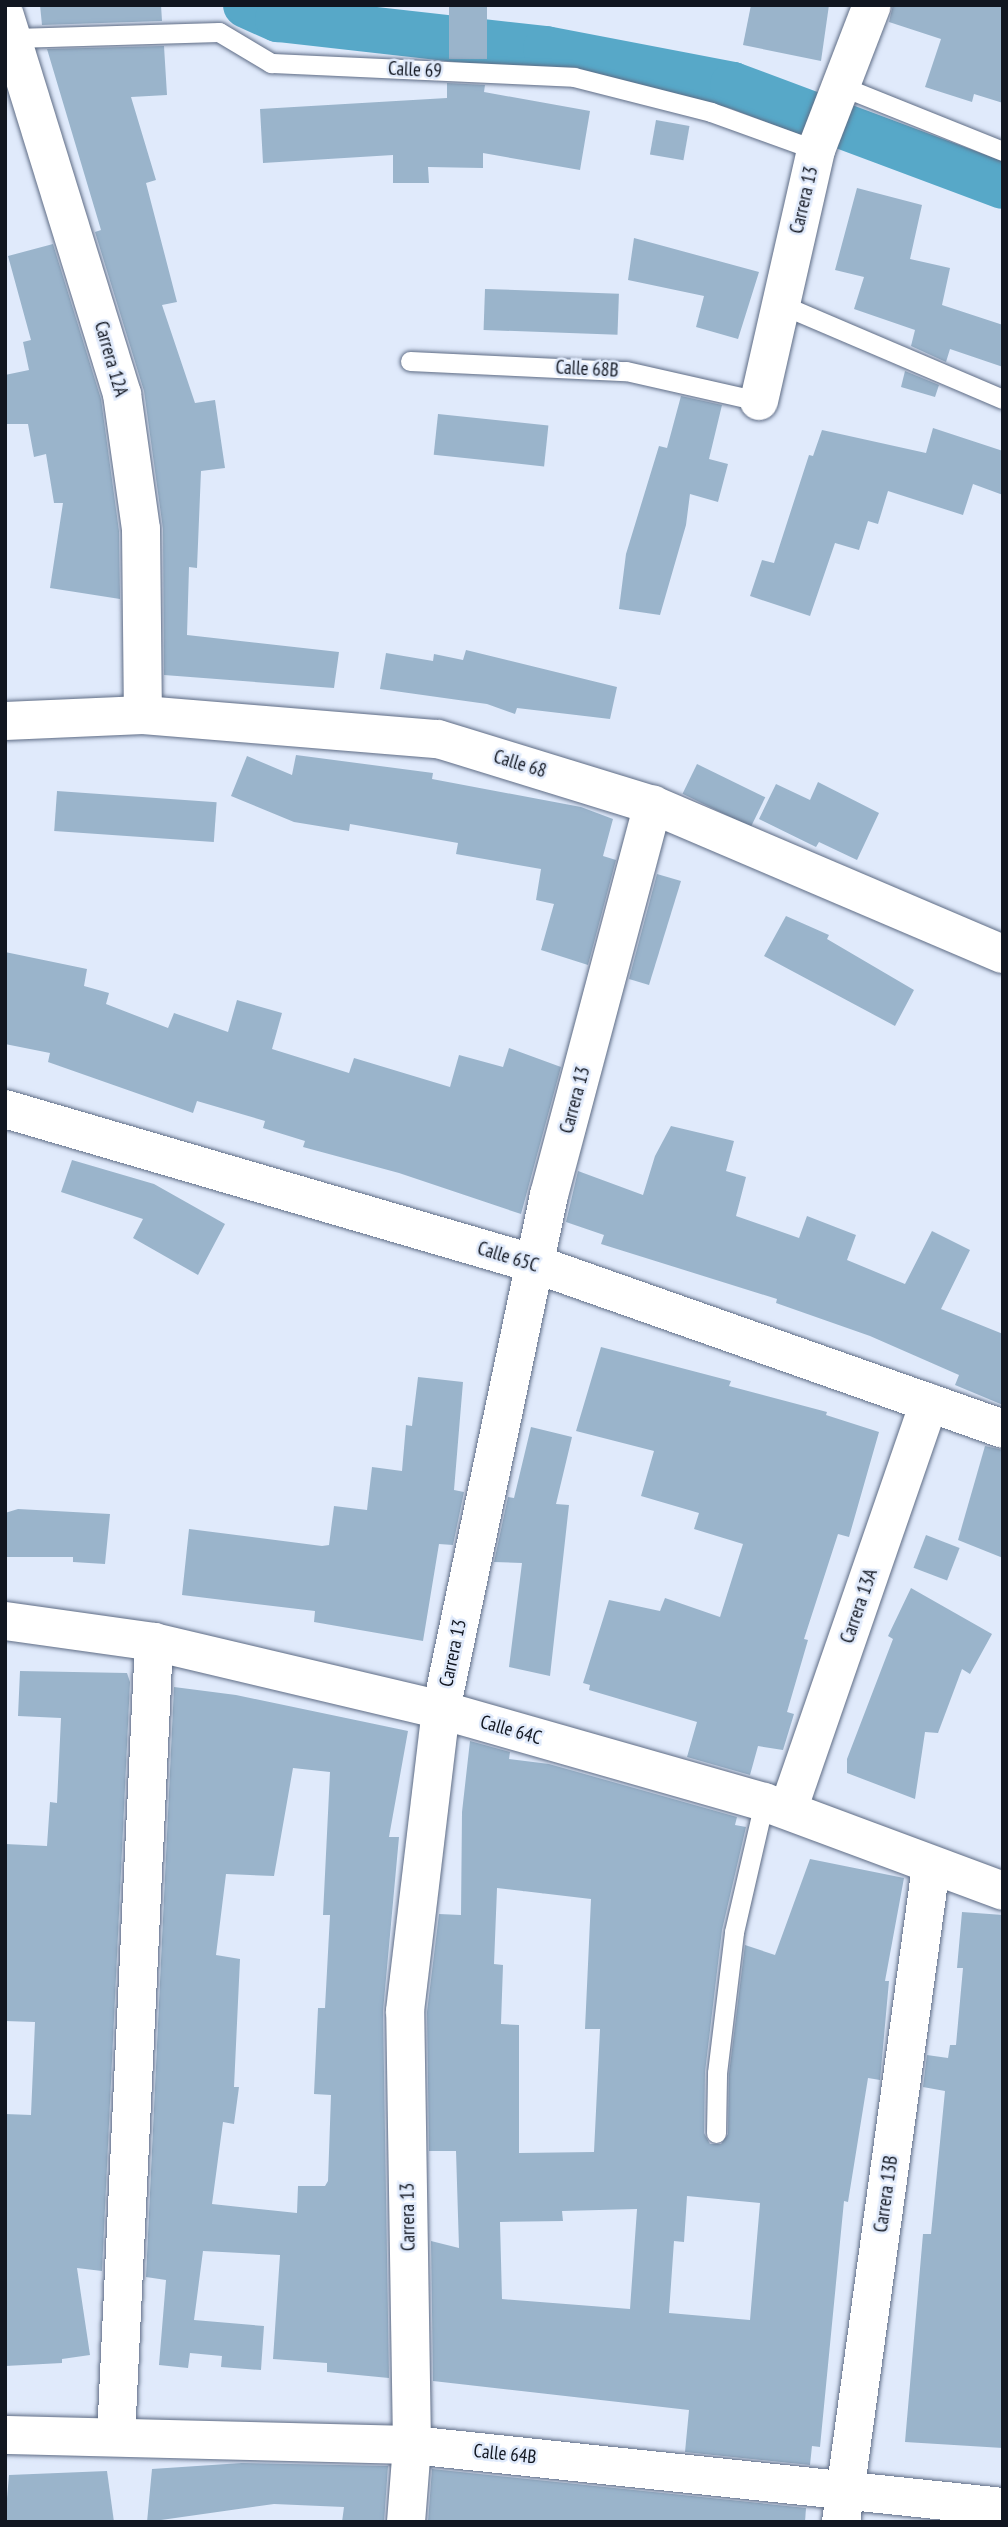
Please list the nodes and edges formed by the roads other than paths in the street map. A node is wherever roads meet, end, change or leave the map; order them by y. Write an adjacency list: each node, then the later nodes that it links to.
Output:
1 (872, 5): 3 (street, Carrera 13)
2 (10, 27): 4 (lane, Calle 69); 10 (street, Carrera 12A)
3 (839, 91): 4 (street, Carrera 13); 5 (lane)
4 (818, 144): 6 (street, Carrera 13)
5 (1003, 151)
6 (780, 304): 8 (lane); 9 (street, Carrera 13)
7 (410, 361): 9 (lane, Calle 68B)
8 (1003, 399)
9 (760, 401)
10 (143, 715): 11 (street, Calle 68); 12 (street, Calle 68)
11 (5, 721)
12 (653, 805): 13 (street, Calle 68); 15 (street, Carrera 13)
13 (1003, 954)
14 (5, 1109): 15 (street, Calle 65C)
15 (535, 1264): 16 (street, Calle 65C); 20 (street, Carrera 13)
16 (929, 1402): 17 (street, Calle 65C); 21 (street, Carrera 13A)
17 (1003, 1429)
18 (5, 1621): 19 (street, Calle 64C)
19 (154, 1642): 20 (street, Calle 64C); 26 (street)
20 (441, 1710): 21 (street, Calle 64C); 27 (street, Carrera 13)
21 (776, 1806): 22 (street, Calle 64C); 24 (lane, Carrera 13A)
22 (930, 1867): 23 (street, Calle 64C); 28 (street, Carrera 13B)
23 (1003, 1891)
24 (716, 2133)
25 (5, 2435): 26 (street, Calle 64B)
26 (116, 2437): 27 (street, Calle 64B)
27 (412, 2445): 28 (street, Calle 64B); 30 (street, Carrera 13)
28 (844, 2506): 29 (street, Calle 64B)
29 (1003, 2507)
30 (406, 2522)

